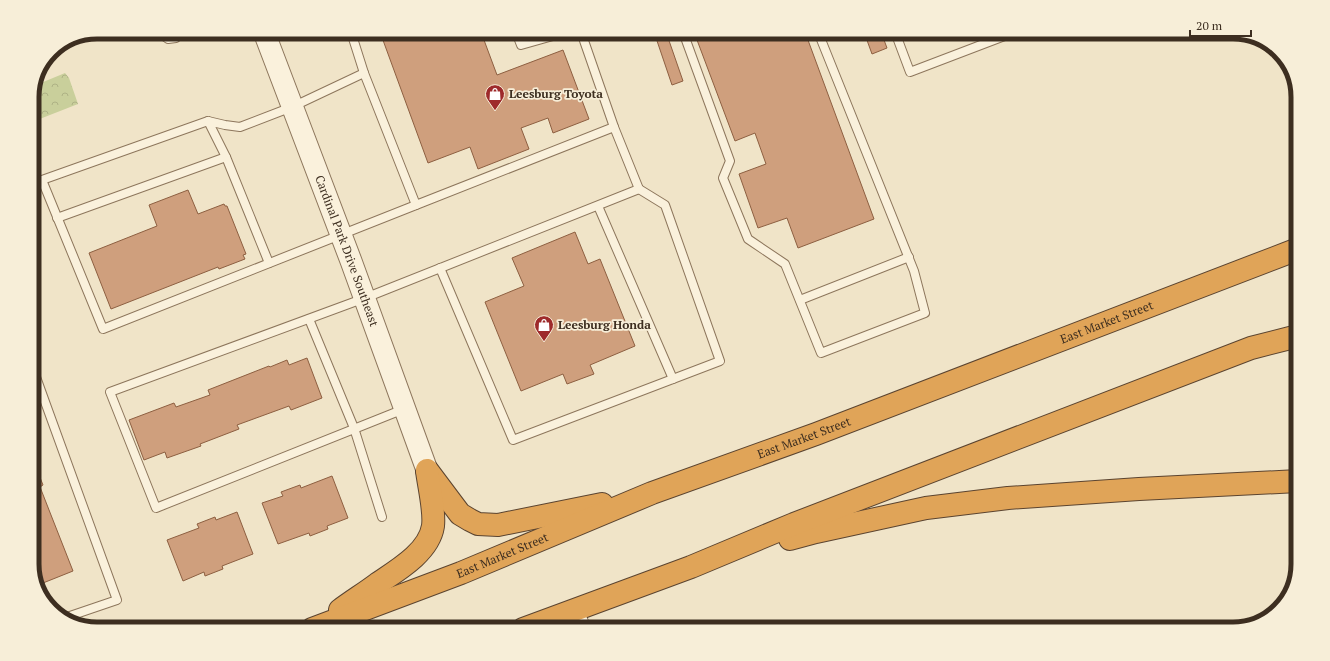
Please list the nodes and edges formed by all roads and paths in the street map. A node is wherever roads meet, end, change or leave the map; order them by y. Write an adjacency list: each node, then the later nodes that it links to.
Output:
1 (267, 39): 11 (street, Cardinal Park Drive Southeast)
2 (353, 39): 10 (lane)
3 (519, 39): 4 (lane)
4 (542, 39)
5 (584, 39): 13 (lane)
6 (686, 39): 25 (lane)
7 (821, 39): 21 (lane)
8 (898, 39): 9 (lane)
9 (997, 39)
10 (364, 72): 11 (lane); 16 (lane)
11 (292, 107): 12 (lane); 19 (street, Cardinal Park Drive Southeast)
12 (208, 121): 14 (lane); 18 (lane)
13 (614, 128): 15 (lane); 16 (lane)
14 (226, 157): 18 (lane); 22 (lane)
15 (639, 189): 17 (lane); 28 (lane)
16 (416, 205): 19 (lane)
17 (598, 206): 23 (lane); 28 (lane)
18 (57, 218): 22 (lane)
19 (341, 235): 22 (lane); 24 (street, Cardinal Park Drive Southeast)
20 (1291, 252): 34 (highway, East Market Street)
21 (909, 257): 25 (lane); 25 (lane)
22 (269, 262)
23 (440, 268): 24 (lane); 28 (lane)
24 (365, 298): 26 (lane); 30 (street, Cardinal Park Drive Southeast)
25 (800, 300)
26 (309, 319): 31 (lane); 31 (lane)
27 (1291, 338): 36 (highway)
28 (673, 379)
29 (39, 385): 38 (lane)
30 (406, 408): 31 (lane); 32 (street, Cardinal Park Drive Southeast)
31 (354, 428): 35 (lane)
32 (427, 470): 34 (highway); 39 (highway)
33 (1291, 481): 36 (highway)
34 (652, 493): 40 (highway, East Market Street)
35 (382, 516)
36 (691, 567): 37 (highway)
37 (578, 608): 41 (highway); 42 (lane)
38 (71, 616)
39 (322, 622)
40 (331, 622)
41 (541, 622)
42 (584, 622)

